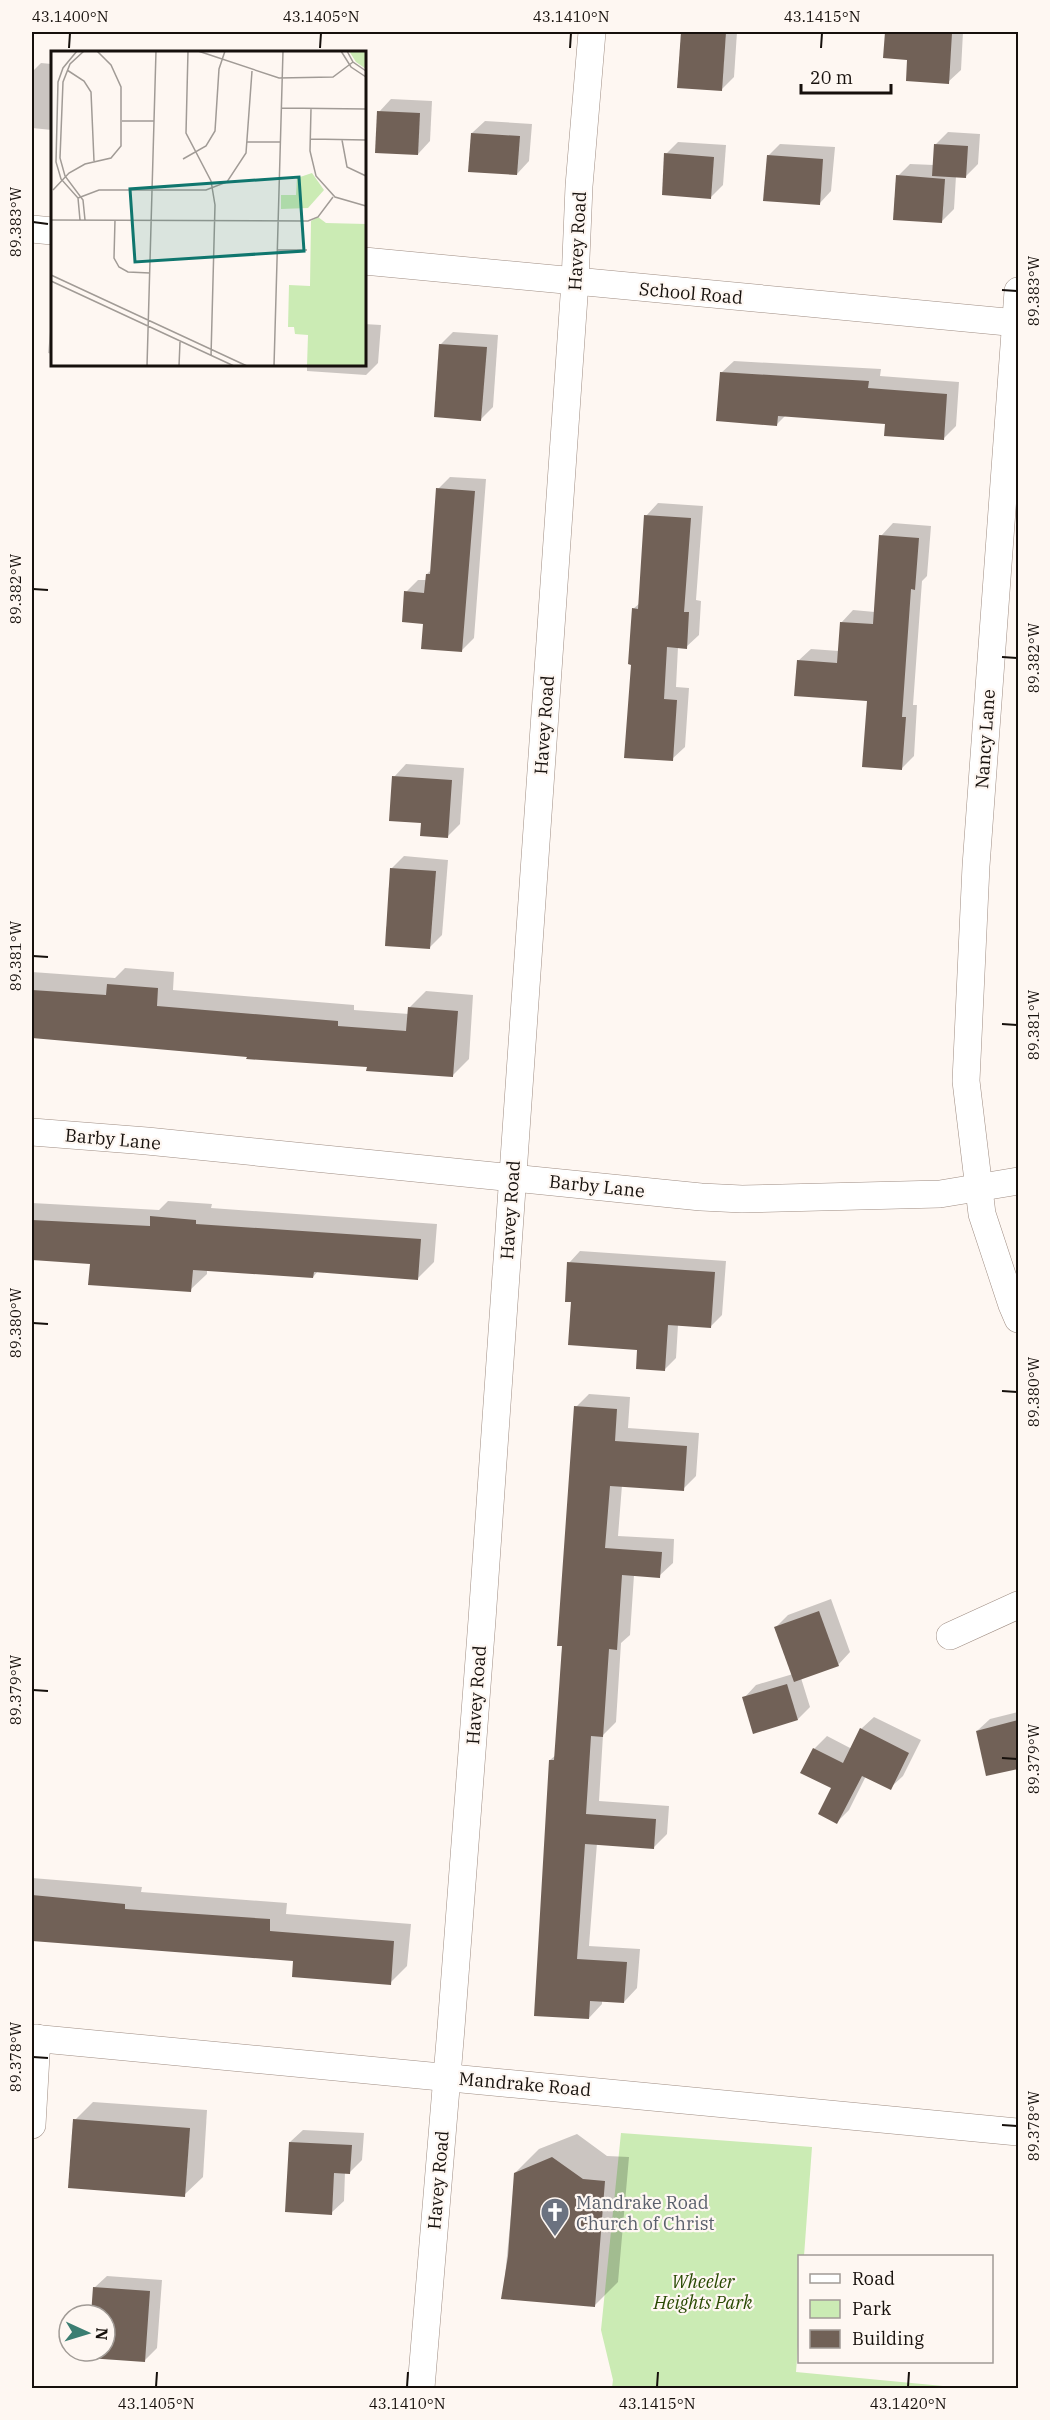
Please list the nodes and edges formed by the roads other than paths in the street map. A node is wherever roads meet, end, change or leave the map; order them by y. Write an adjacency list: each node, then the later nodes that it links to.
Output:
1 (592, 32): 5 (street, Havey Road)
2 (32, 229): 3 (street)
3 (51, 231)
4 (366, 261): 5 (street, School Road)
5 (575, 282): 7 (street, School Road); 9 (street, Havey Road)
6 (1018, 291): 7 (street, Nancy Lane)
7 (1017, 323): 11 (street, Nancy Lane)
8 (32, 1132): 9 (street, Barby Lane)
9 (513, 1177): 11 (street, Barby Lane); 16 (street, Havey Road)
10 (1018, 1181): 11 (street, Barby Lane)
11 (978, 1187): 12 (street, Nancy Lane)
12 (1018, 1318)
13 (1018, 1605): 14 (street)
14 (950, 1636)
15 (34, 2038): 16 (street, Mandrake Road); 17 (street)
16 (446, 2077): 18 (street, Mandrake Road); 19 (street, Havey Road)
17 (32, 2125)
18 (1018, 2132)
19 (421, 2388)

